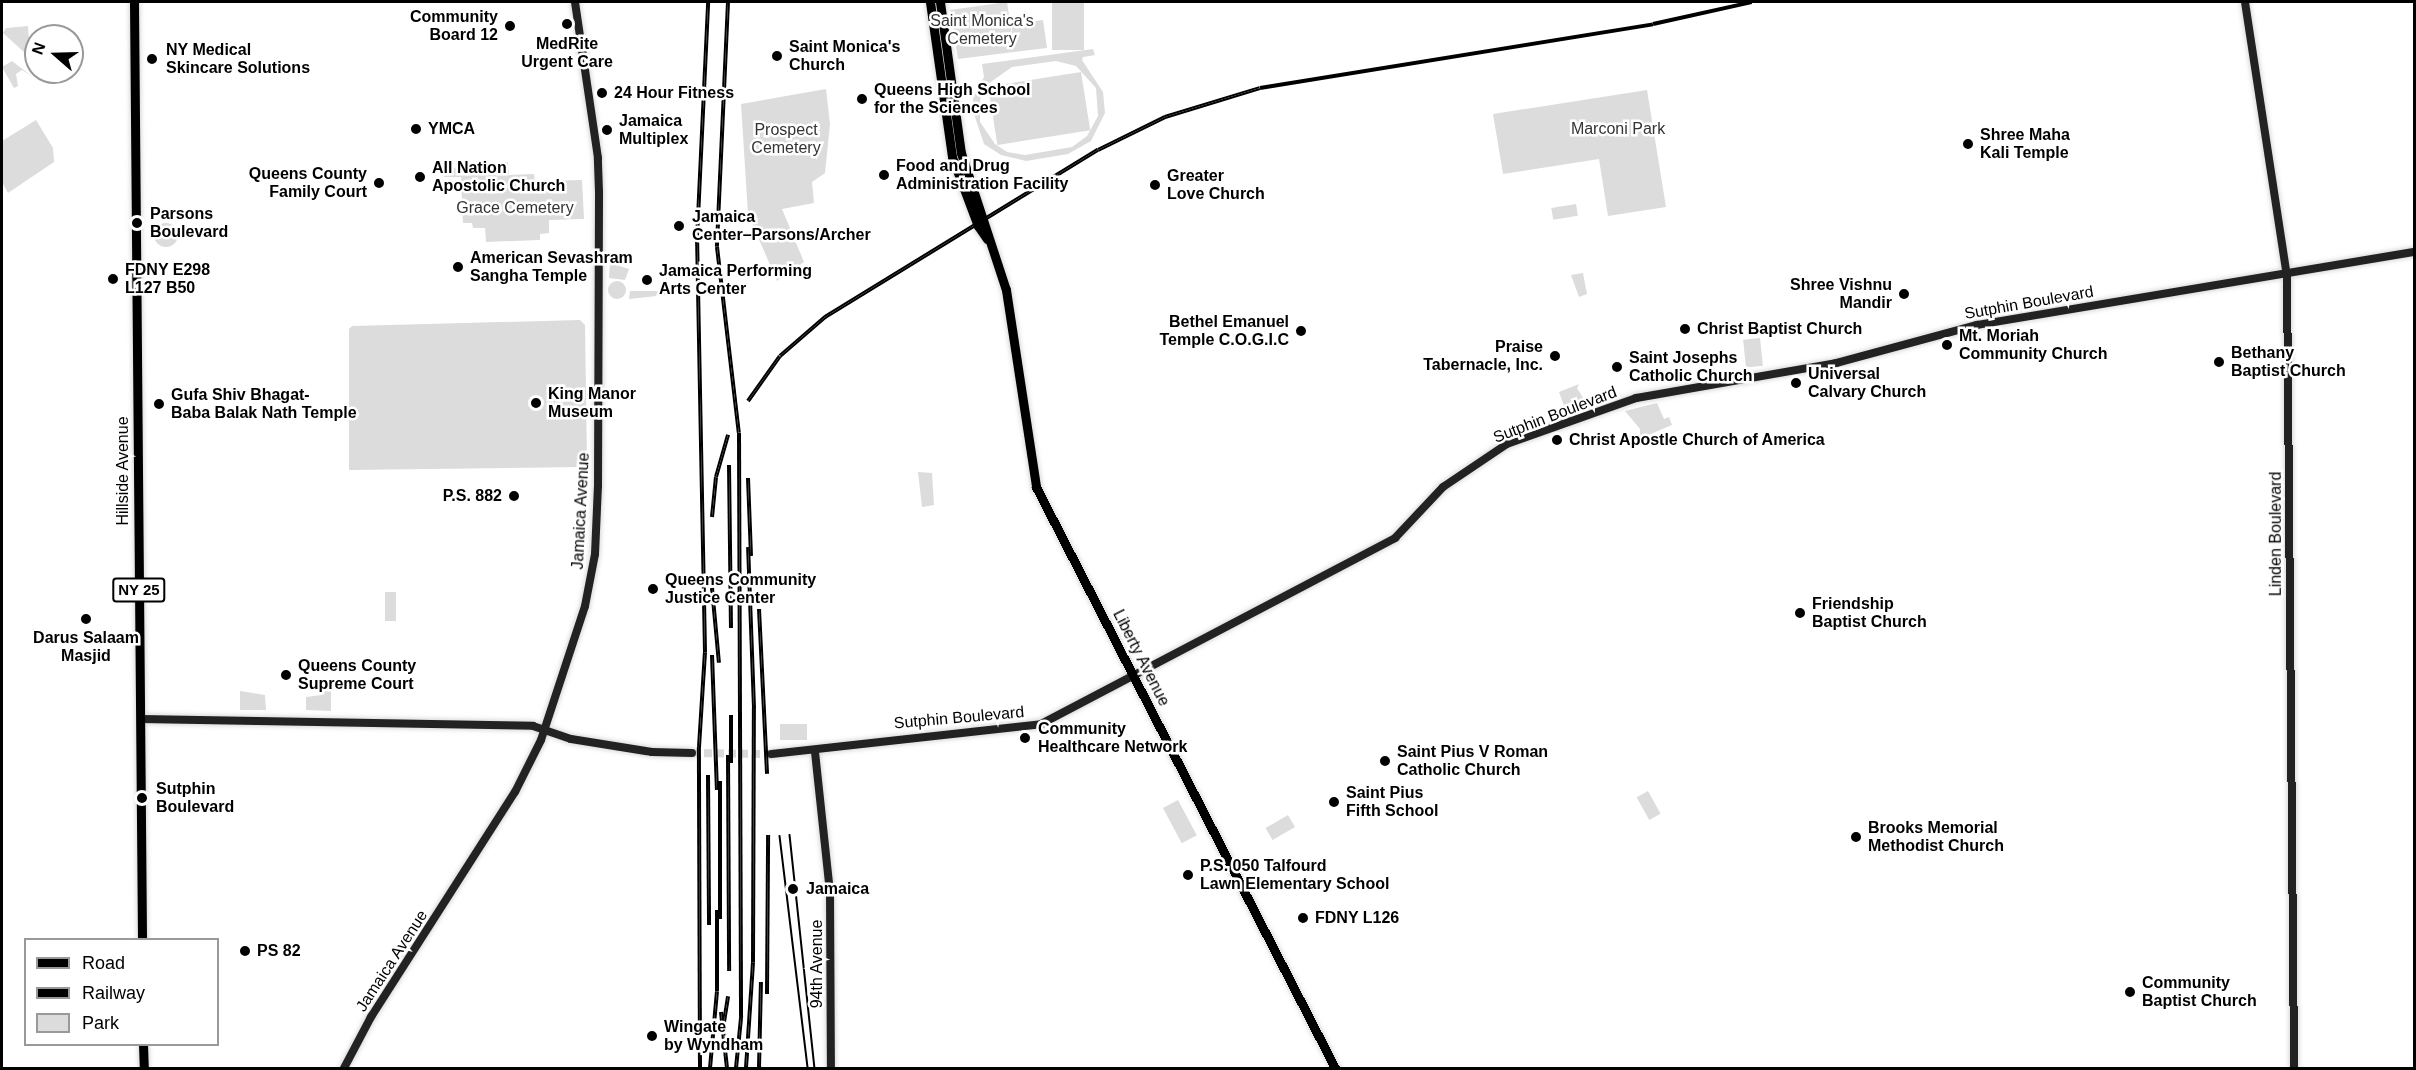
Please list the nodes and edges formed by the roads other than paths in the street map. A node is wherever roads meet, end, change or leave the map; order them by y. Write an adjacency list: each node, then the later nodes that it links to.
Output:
1 (135, 2): 10 (main road, Hillside Avenue / NY 25)
2 (575, 2): 11 (main road, Jamaica Avenue)
3 (930, 2): 6 (main road, Liberty Avenue)
4 (940, 2): 6 (main road, Liberty Avenue)
5 (2245, 2): 8 (main road, Linden Boulevard)
6 (988, 240): 9 (main road, Liberty Avenue)
7 (2415, 252): 8 (main road, Sutphin Boulevard)
8 (2287, 274): 9 (main road, Sutphin Boulevard); 21 (main road, Linden Boulevard)
9 (1134, 676): 12 (main road, Sutphin Boulevard); 20 (main road, Liberty Avenue)
10 (141, 719): 11 (main road); 15 (main road, Hillside Avenue / NY 25)
11 (545, 730): 13 (main road); 18 (main road, Jamaica Avenue)
12 (815, 752): 14 (main road, Sutphin Boulevard); 19 (main road, 94th Avenue)
13 (692, 753)
14 (771, 754)
15 (142, 938)
16 (143, 1046): 17 (main road)
17 (144, 1068)
18 (344, 1068)
19 (831, 1068)
20 (1335, 1068)
21 (2294, 1068)

